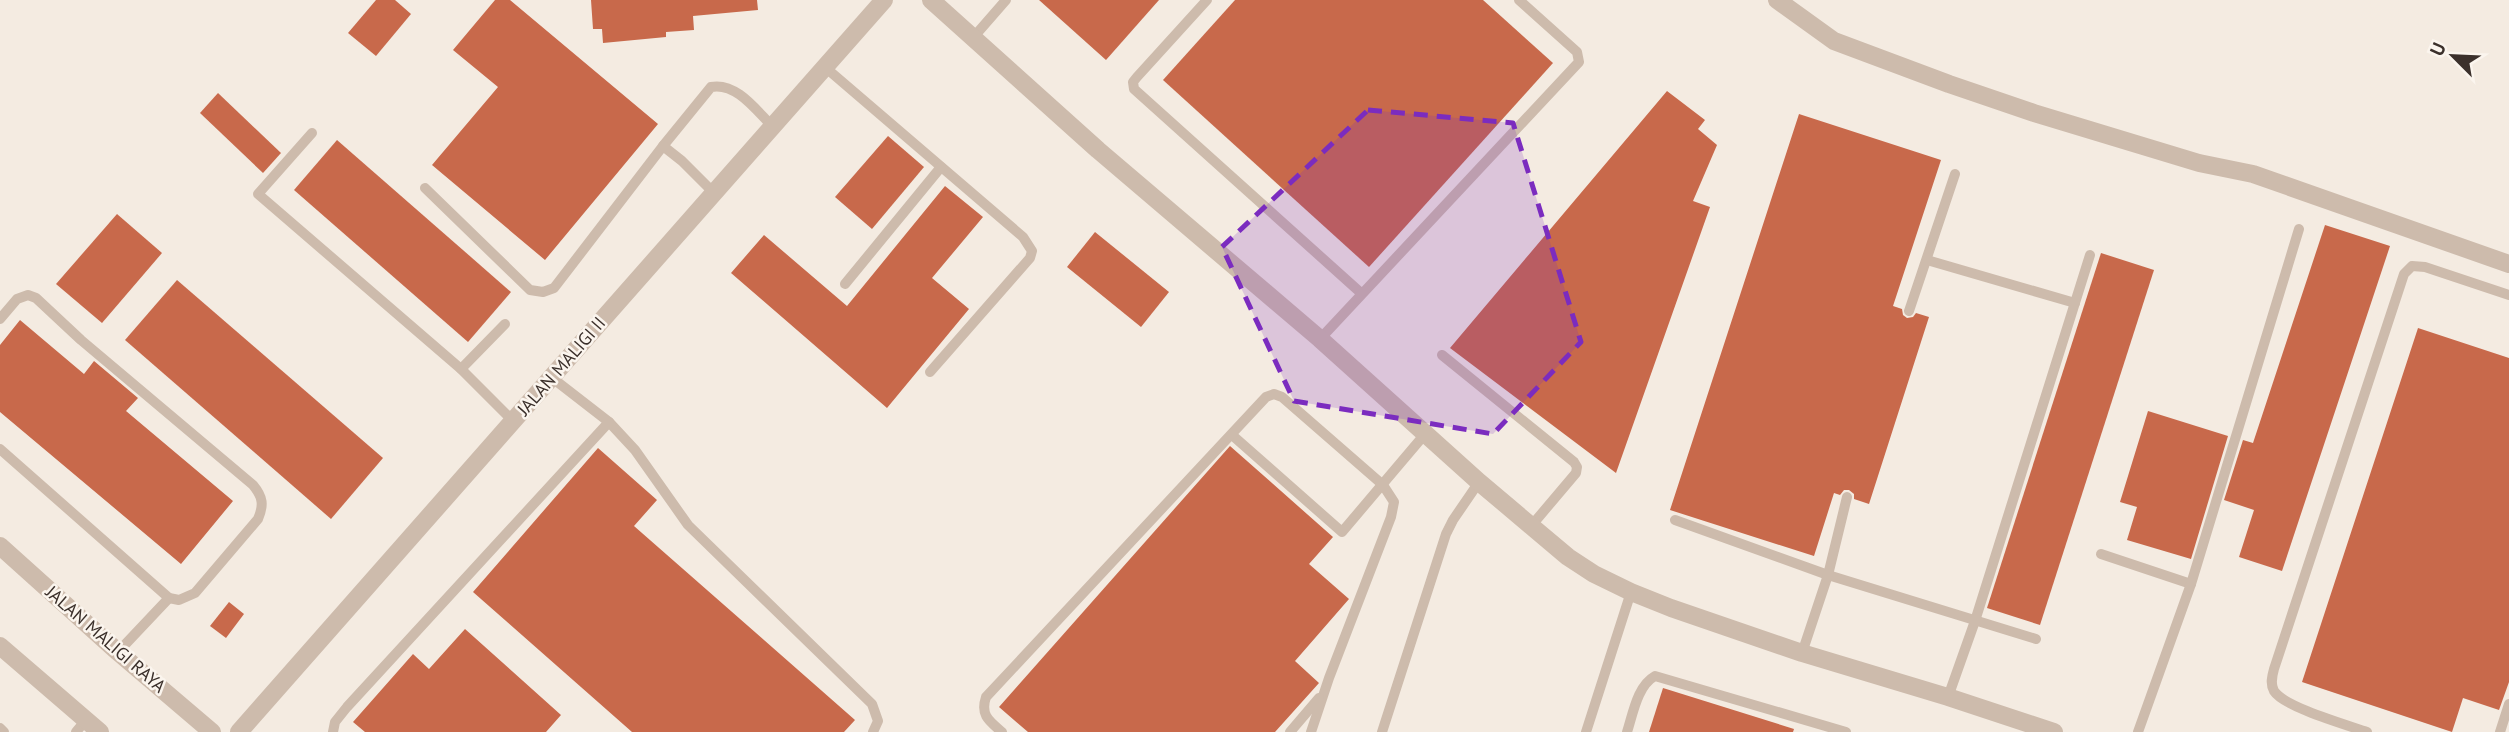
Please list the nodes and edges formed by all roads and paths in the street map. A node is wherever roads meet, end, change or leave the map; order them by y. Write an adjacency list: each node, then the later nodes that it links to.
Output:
1 (884, 0): 8 (street, JALAN MALIGI II)
2 (931, 0): 7 (street)
3 (1006, 0): 7 (lane)
4 (1207, 0): 21 (lane)
5 (1519, 0): 21 (lane)
6 (1777, 0): 19 (street)
7 (972, 39): 27 (street)
8 (826, 68): 9 (street, JALAN MALIGI II); 12 (lane)
9 (772, 126): 11 (lane); 15 (street, JALAN MALIGI II)
10 (312, 132): 29 (lane)
11 (663, 146): 14 (lane); 15 (lane)
12 (941, 167): 20 (lane); 30 (lane)
13 (1955, 174): 18 (lane)
14 (425, 188)
15 (713, 192): 31 (street, JALAN MALIGI II)
16 (2299, 229): 45 (lane)
17 (2090, 255): 23 (lane)
18 (1927, 260): 23 (lane); 24 (lane)
19 (2509, 264)
20 (845, 284)
21 (1360, 293): 27 (lane)
22 (2509, 296): 73 (lane)
23 (2076, 303): 48 (lane)
24 (1909, 311)
25 (0, 319): 47 (lane)
26 (505, 324): 29 (lane)
27 (1320, 339): 34 (street)
28 (1442, 355): 41 (lane)
29 (461, 369): 32 (lane)
30 (930, 372)
31 (551, 377): 32 (street, JALAN MALIGI II); 33 (lane)
32 (513, 421): 61 (street, JALAN MALIGI II)
33 (609, 422): 62 (lane); 63 (lane)
34 (1425, 434): 37 (street); 38 (lane)
35 (1232, 435): 38 (lane); 38 (lane); 64 (lane)
36 (0, 449): 47 (lane)
37 (1479, 482): 41 (street); 67 (lane)
38 (1384, 485): 53 (lane)
39 (1847, 497): 44 (lane)
40 (1675, 520): 44 (lane)
41 (1532, 525): 46 (street)
42 (0, 546): 51 (street, JALAN MALIGI RAYA)
43 (2101, 554): 45 (lane)
44 (1828, 575): 48 (lane); 52 (lane)
45 (2191, 584): 72 (lane)
46 (1631, 592): 52 (street); 68 (lane)
47 (169, 598): 51 (lane)
48 (1975, 621): 49 (lane); 54 (lane)
49 (2036, 639)
50 (0, 646): 57 (street)
51 (118, 652): 60 (street, JALAN MALIGI RAYA)
52 (1802, 653): 54 (street)
53 (1323, 694): 65 (lane); 66 (lane)
54 (1948, 697): 58 (street)
55 (2509, 705): 74 (lane)
56 (0, 728): 59 (lane)
57 (88, 728)
58 (2031, 729): 71 (street)
59 (4, 732)
60 (212, 732)
61 (239, 732)
62 (333, 732)
63 (873, 732)
64 (1002, 732)
65 (1290, 732)
66 (1311, 732)
67 (1382, 732)
68 (1586, 732)
69 (1627, 732): 70 (lane)
70 (1846, 732)
71 (2054, 732)
72 (2138, 732)
73 (2367, 732)
74 (2500, 732)

